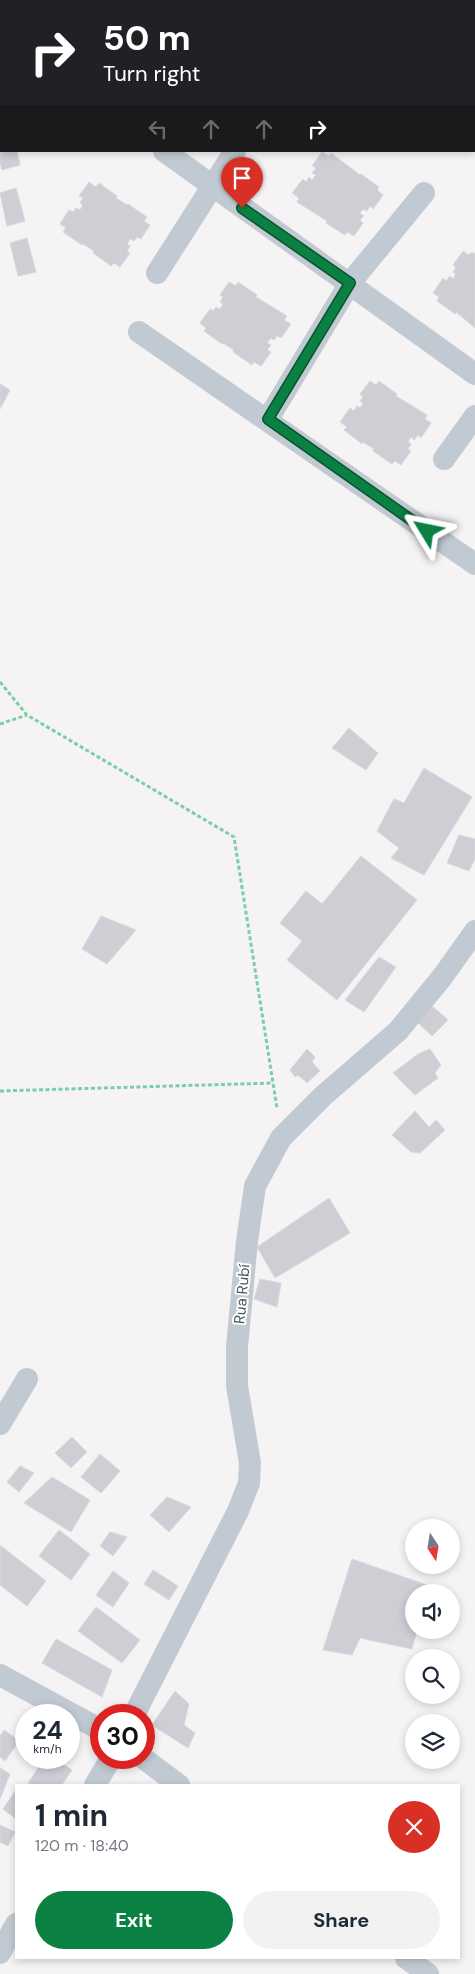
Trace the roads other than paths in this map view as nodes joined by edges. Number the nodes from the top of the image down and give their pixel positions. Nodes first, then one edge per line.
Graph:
1 (165, 152) edge
2 (234, 152) edge
3 (211, 186) junction
4 (424, 193) dead end
5 (156, 273) dead end
6 (350, 283) junction
7 (139, 332) dead end
8 (475, 374) edge
9 (475, 416) edge
10 (268, 419) junction
11 (444, 460) dead end
12 (475, 564) edge
13 (475, 931) edge
14 (26, 1379) dead end
15 (0, 1424) edge
16 (0, 1675) edge
17 (140, 1704) edge
18 (90, 1724) edge
19 (155, 1767) edge
20 (104, 1769) edge
21 (96, 1784) edge
22 (178, 1784) edge
23 (15, 1926) edge
24 (0, 1953) edge
25 (407, 1959) edge
26 (428, 1974) edge

1 - 3 street
2 - 3 street
3 - 5 street
3 - 6 street
4 - 6 street
6 - 8 street
6 - 10 street
7 - 10 street
9 - 11 street
10 - 12 street
13 - 17 street, Rua Rubí
14 - 15 street
16 - 18 street
19 - 22 street
20 - 21 street
23 - 24 street
25 - 26 street

